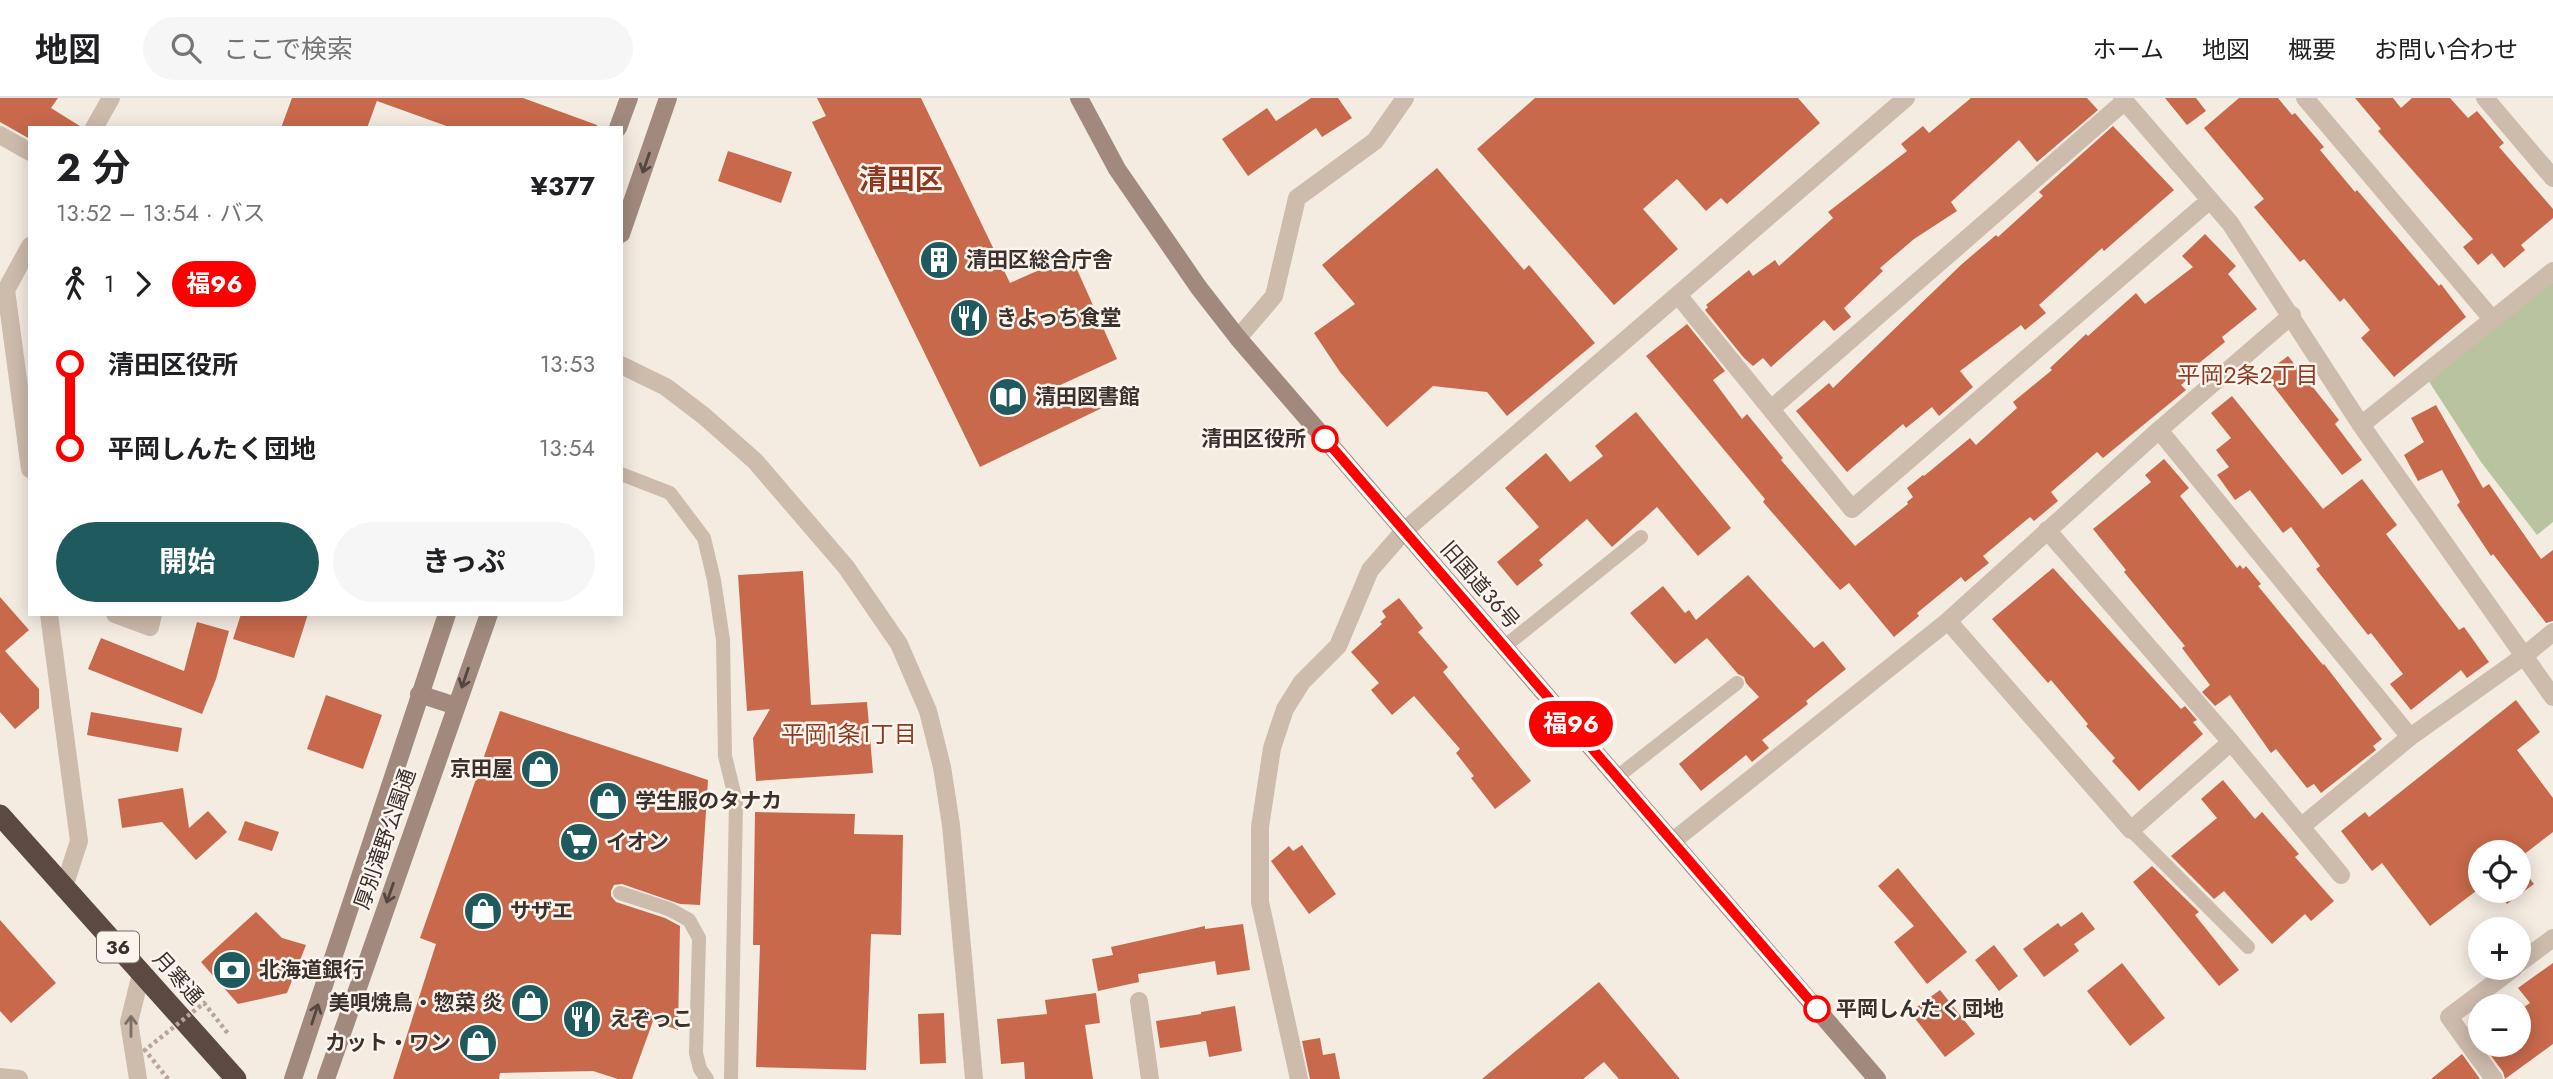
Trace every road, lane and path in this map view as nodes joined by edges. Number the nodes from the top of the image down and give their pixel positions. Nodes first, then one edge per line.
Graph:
1 (111, 98) edge
2 (629, 98) edge
3 (668, 98) edge
4 (1079, 98) edge
5 (1405, 98) edge
6 (1906, 98) edge
7 (2305, 98) edge
8 (2485, 98) edge
9 (2124, 100) edge
10 (95, 126) edge
11 (619, 126) edge
12 (0, 135) edge
13 (28, 151) edge
14 (2553, 177) edge
15 (2210, 200) junction
16 (623, 228) edge
17 (28, 250) edge
18 (2553, 271) edge
19 (1678, 295) junction
20 (2292, 315) junction
21 (2492, 319) junction
22 (1238, 338) junction
23 (623, 366) edge
24 (25, 400) edge
25 (1771, 410) junction
26 (2361, 425) junction
27 (2159, 430) junction
28 (28, 441) edge
29 (623, 475) edge
30 (2047, 530) junction
31 (1404, 531) junction
32 (1641, 537) dead end
33 (49, 616) edge
34 (121, 616) edge
35 (153, 616) edge
36 (446, 616) edge
37 (487, 616) edge
38 (1948, 621) junction
39 (2553, 632) edge
40 (1504, 647) junction
41 (2524, 656) junction
42 (1737, 683) dead end
43 (419, 694) junction
44 (2553, 697) edge
45 (456, 706) junction
46 (2410, 737) junction
47 (2231, 742) junction
48 (1617, 777) junction
49 (0, 815) edge
50 (2302, 826) junction
51 (2131, 830) junction
52 (1673, 841) junction
53 (2341, 875) dead end
54 (64, 887) junction
55 (620, 893) dead end
56 (2553, 938) edge
57 (2248, 947) dead end
58 (2531, 954) edge
59 (141, 974) junction
60 (2498, 980) edge
61 (1139, 1001) dead end
62 (229, 1035) dead end
63 (0, 1077) edge
64 (19, 1079) edge
65 (138, 1079) edge
66 (168, 1079) edge
67 (236, 1079) edge
68 (293, 1079) edge
69 (326, 1079) edge
70 (708, 1079) edge
71 (730, 1079) edge
72 (974, 1079) edge
73 (1150, 1079) edge
74 (1299, 1079) edge
75 (1877, 1079) edge
76 (2494, 1079) edge

1 - 10 street
2 - 11 street
3 -> 16 street
4 - 22 street, 旧国道36号
5 - 22 street
6 - 19 street
7 - 21 street
8 - 14 street
9 - 15 street
9 - 25 street
12 - 13 street
15 - 20 street
15 - 25 street
17 - 24 street
18 - 21 street
19 - 25 street
19 - 31 street
20 - 26 street
20 - 27 street
21 - 26 street
22 - 31 street, 旧国道36号
23 - 72 street
24 - 28 street
26 - 41 street
27 - 30 street
27 - 46 street
29 - 71 lane
30 - 38 street
30 - 47 street
31 - 40 street, 旧国道36号
31 - 74 street
32 - 40 lane
33 - 54 street
34 - 35 street
36 - 43 street, 厚別滝野公園通
37 -> 45 street, 厚別滝野公園通
38 - 51 street
38 - 52 street
39 - 41 street
40 - 48 street, 旧国道36号
41 - 44 street
41 - 46 street
42 - 48 lane
43 - 45 street
68 -> 43 street, 厚別滝野公園通
45 -> 69 street, 厚別滝野公園通
46 - 50 street
47 - 50 street
47 - 51 street
48 - 52 street, 旧国道36号
49 - 54 highway, 月寒通 / 36
50 - 53 street
51 - 57 lane
52 - 75 street, 旧国道36号
54 - 59 highway, 月寒通 / 36
55 - 70 lane
56 - 58 street
65 -> 59 street
59 - 67 highway, 月寒通 / 36
60 - 76 street
61 - 73 street
62 - 66 path, bridge
63 - 64 street

